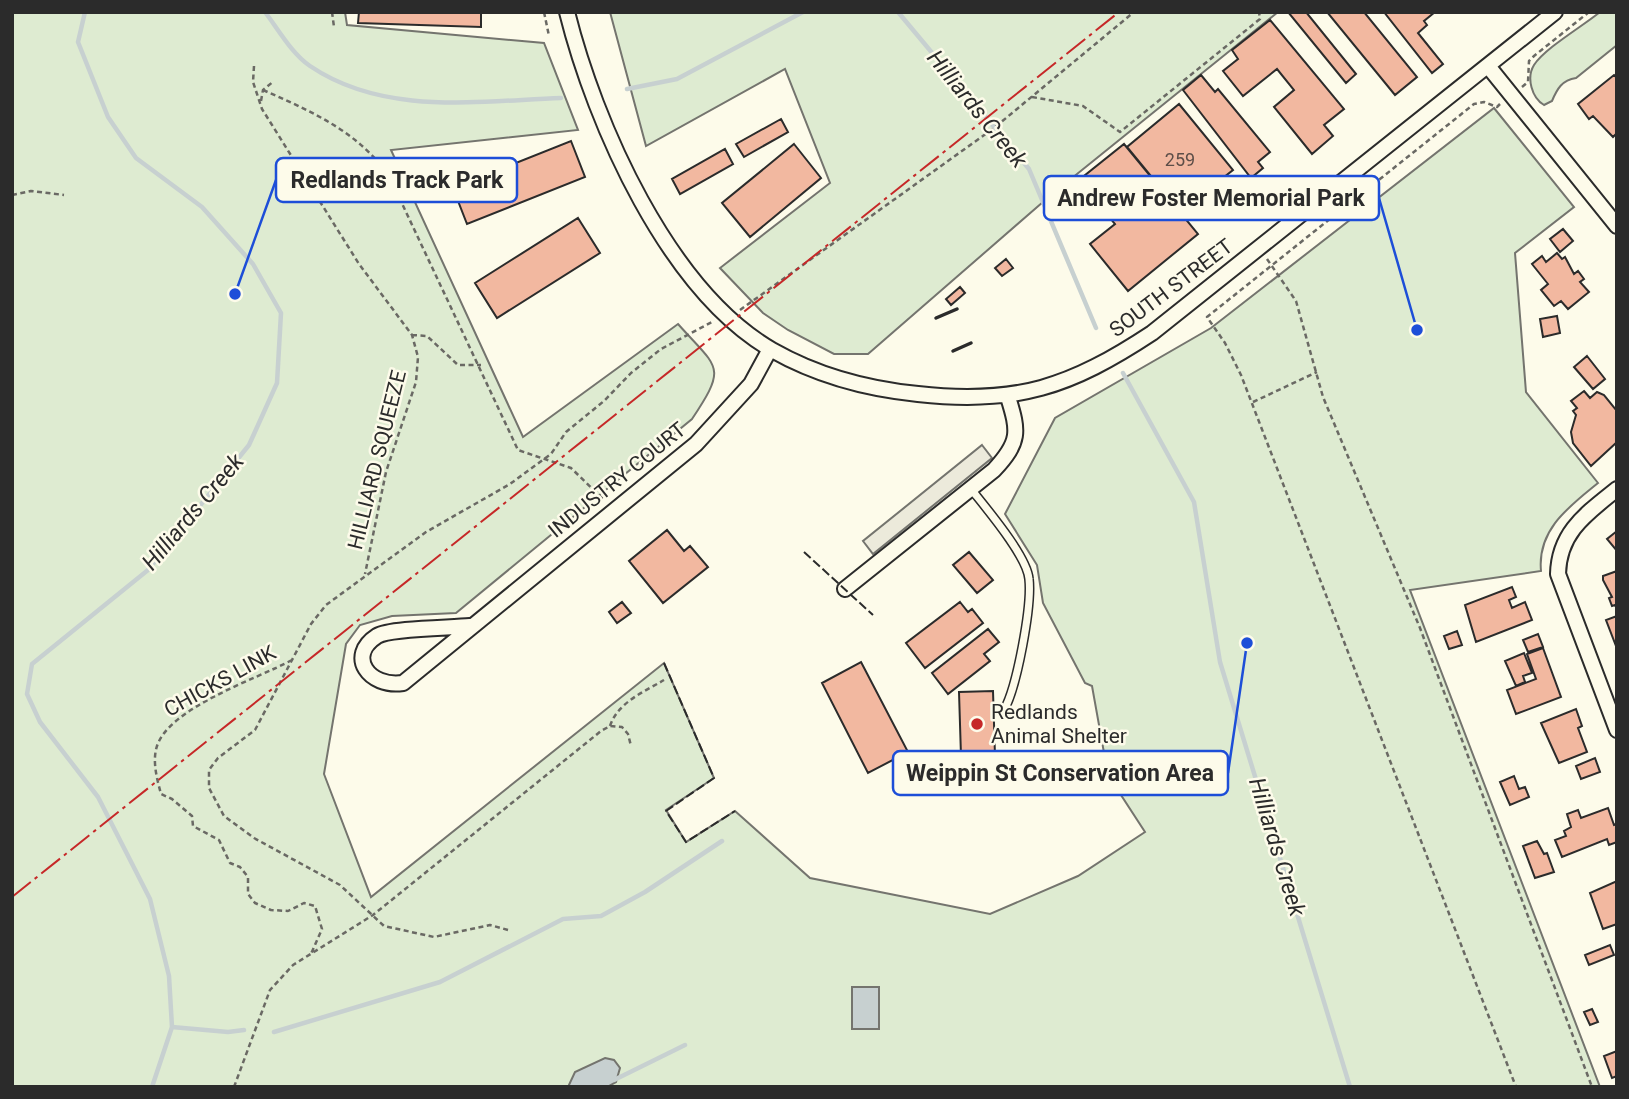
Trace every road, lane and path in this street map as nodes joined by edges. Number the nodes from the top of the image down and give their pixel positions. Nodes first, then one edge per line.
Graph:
1 (332, 12) edge
2 (544, 12) edge
3 (567, 12) edge
4 (1134, 12) edge
5 (1259, 12) edge
6 (1555, 12) edge
7 (1589, 12) edge
8 (334, 27) dead end
9 (549, 36) dead end
10 (254, 66) dead end
11 (1488, 66) junction
12 (274, 81) dead end
13 (263, 90) junction
14 (1511, 95) junction
15 (1032, 97) junction
16 (260, 104) junction
17 (12, 195) edge
18 (64, 195) dead end
19 (1617, 226) edge
20 (1259, 248) junction
21 (1272, 266) junction
22 (730, 318) junction
23 (412, 335) junction
24 (770, 349) junction
25 (481, 365) junction
26 (1317, 372) junction
27 (1009, 397) junction
28 (1252, 403) junction
29 (542, 460) junction
30 (971, 488) junction
31 (1617, 489) edge
32 (614, 511) junction
33 (365, 574) junction
34 (845, 589) dead end
35 (470, 626) junction
36 (294, 658) junction
37 (664, 680) dead end
38 (1004, 710) dead end
39 (610, 726) junction
40 (1617, 730) edge
41 (631, 746) dead end
42 (373, 915) junction
43 (508, 930) dead end
44 (310, 954) junction
45 (234, 1087) edge
46 (1516, 1087) edge
47 (1592, 1087) edge

1 - 8 path
2 - 9 path
3 - 22 street, SOUTH STREET
4 - 15 path
5 - 15 path
6 - 11 street, SOUTH STREET
7 - 14 path
10 - 16 path, HILLIARD SQUEEZE
11 - 14 street
11 - 20 street, SOUTH STREET
12 - 13 path
13 - 16 path
13 - 25 path
14 - 19 street
14 - 21 path
15 - 22 path
16 - 23 path, HILLIARD SQUEEZE
17 - 18 path
20 - 21 path
20 - 27 street, SOUTH STREET
21 - 26 path
21 - 28 path
22 - 24 street, SOUTH STREET
22 - 29 path
23 - 25 path
23 - 33 path, HILLIARD SQUEEZE
24 - 27 street, SOUTH STREET
24 - 32 street, INDUSTRY COURT
25 - 29 path
26 - 28 path
26 - 47 path
27 - 30 street
28 - 46 path
29 - 32 path
29 - 33 path
30 - 34 street
30 - 38 lane
31 - 40 street
32 - 35 street, INDUSTRY COURT
33 - 36 path
35 - 35 street, INDUSTRY COURT
36 - 42 path
36 - 44 path, CHICKS LINK
37 - 39 path
39 - 41 path
39 - 42 path
42 - 43 path
42 - 44 path
44 - 45 path

